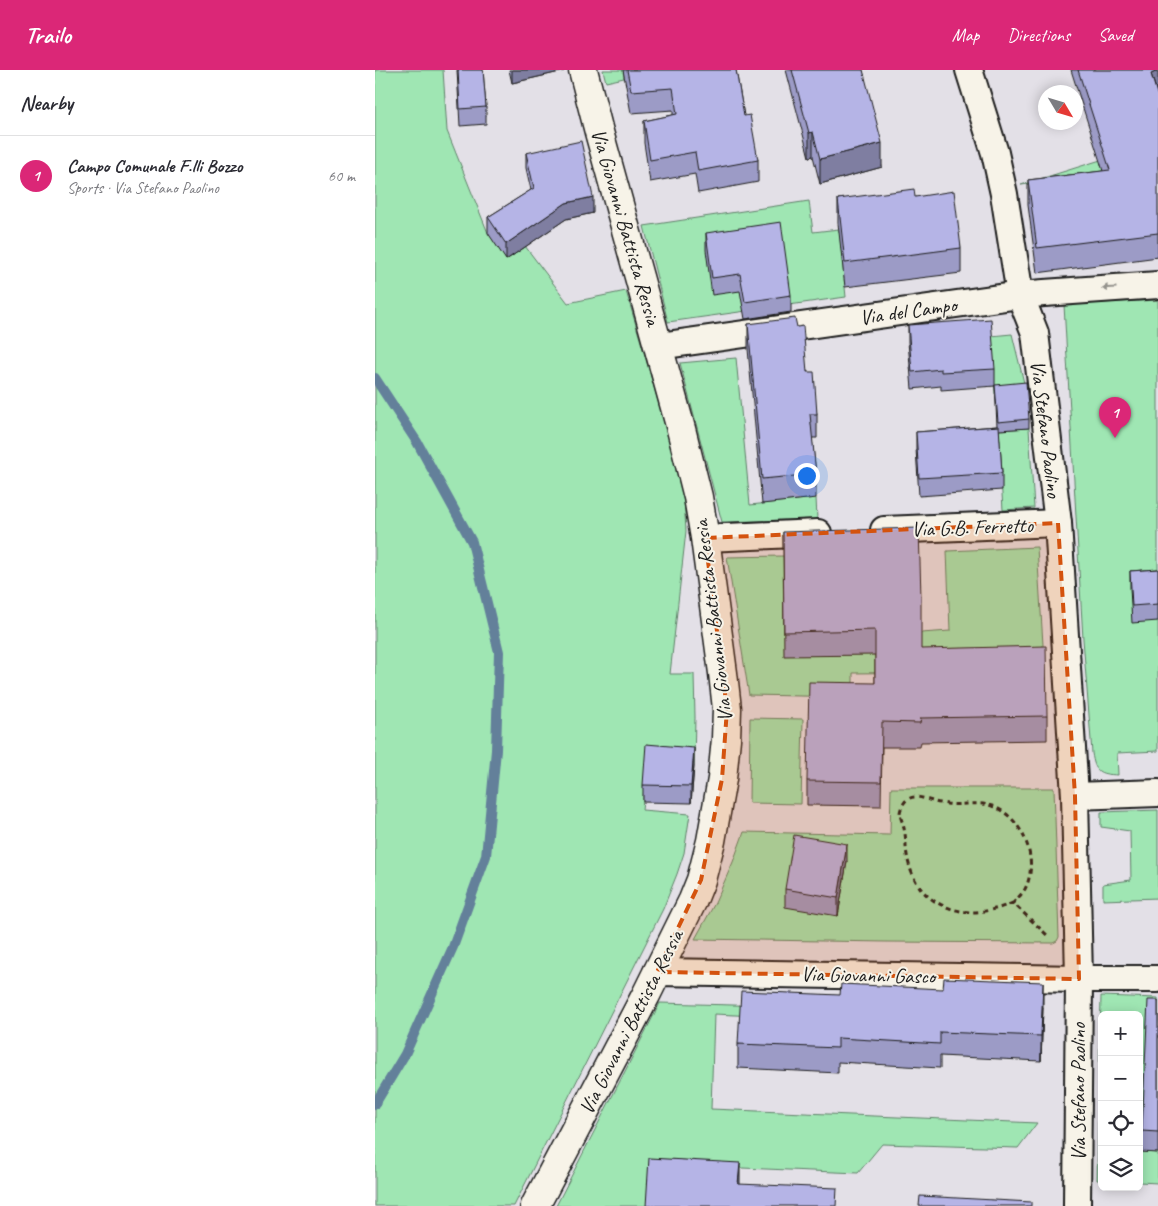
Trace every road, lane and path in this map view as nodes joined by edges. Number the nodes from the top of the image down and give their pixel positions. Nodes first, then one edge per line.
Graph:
1 (583, 70) edge
2 (969, 70) edge
3 (1158, 285) edge
4 (1020, 295) junction
5 (659, 346) junction
6 (1058, 523) junction
7 (705, 538) junction
8 (1158, 793) edge
9 (1075, 796) junction
10 (1013, 903) junction
11 (1078, 936) junction
12 (657, 972) junction
13 (1079, 979) junction
14 (1158, 979) edge
15 (535, 1206) edge
16 (1077, 1206) edge

1 - 5 street, Via Giovanni Battista Ressia
2 - 4 street, Via Stefano Paolino
3 -> 4 street, Via del Campo
4 - 5 street, Via del Campo
4 - 6 street, Via Stefano Paolino
5 - 7 street, Via Giovanni Battista Ressia
6 - 7 street, Via G.B. Ferretto
6 - 9 street, Via Stefano Paolino
7 - 12 street, Via Giovanni Battista Ressia
8 - 9 street
9 - 11 street, Via Stefano Paolino
10 - 10 path
10 - 11 path
11 - 13 street, Via Stefano Paolino
12 - 13 street, Via Giovanni Gasco
12 - 15 street, Via Giovanni Battista Ressia
13 - 14 street
13 - 16 street, Via Stefano Paolino

